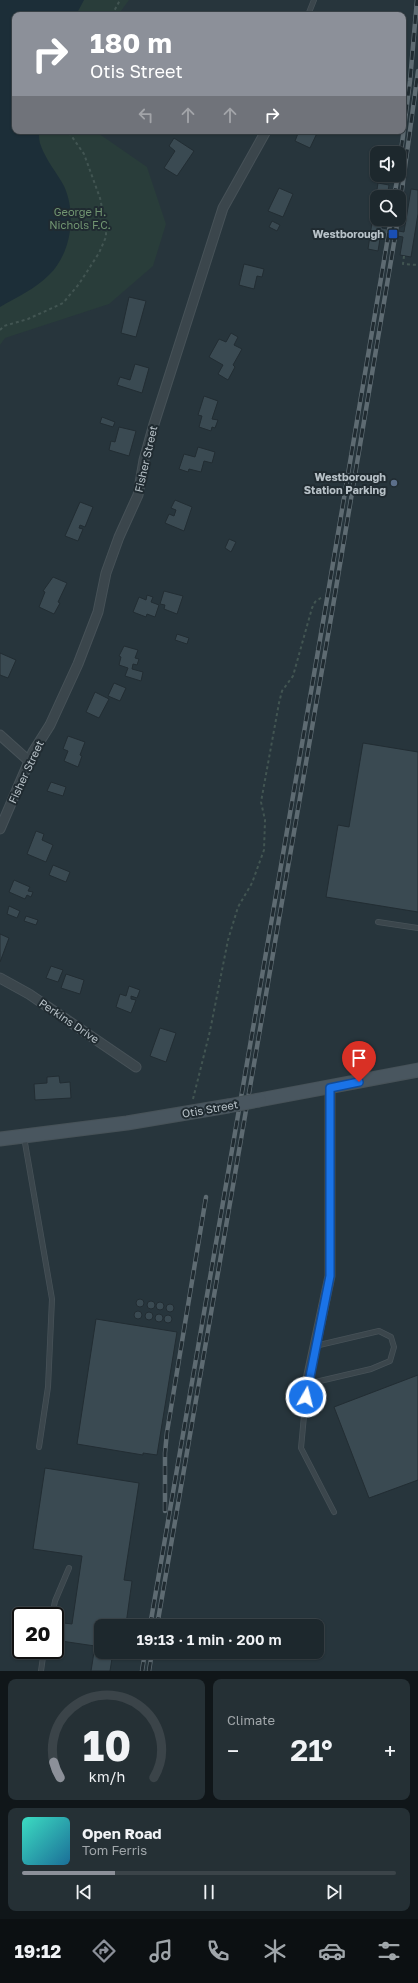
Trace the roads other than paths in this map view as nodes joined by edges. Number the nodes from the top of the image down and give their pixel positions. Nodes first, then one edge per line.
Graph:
1 (314, 0) edge
2 (309, 12) edge
3 (264, 134) edge
4 (0, 735) edge
5 (29, 761) junction
6 (0, 829) edge
7 (378, 922) dead end
8 (418, 928) edge
9 (0, 978) edge
10 (136, 1067) dead end
11 (418, 1070) edge
12 (330, 1088) junction
13 (24, 1137) junction
14 (0, 1139) edge
15 (315, 1346) junction
16 (307, 1384) junction
17 (39, 1446) dead end
18 (334, 1512) dead end
19 (69, 1568) dead end
20 (54, 1607) edge
21 (43, 1659) edge
22 (41, 1671) edge

1 - 2 lane
3 - 5 street, Fisher Street
4 - 5 street
5 - 6 street, Fisher Street
7 - 8 lane
9 - 10 street, Perkins Drive
11 - 12 main road, Otis Street
12 - 13 main road, Otis Street, bridge
12 - 15 street
13 - 14 main road, Otis Street
13 - 17 lane
15 - 16 street
15 - 16 lane
16 - 18 lane
19 - 20 lane
21 - 22 lane

